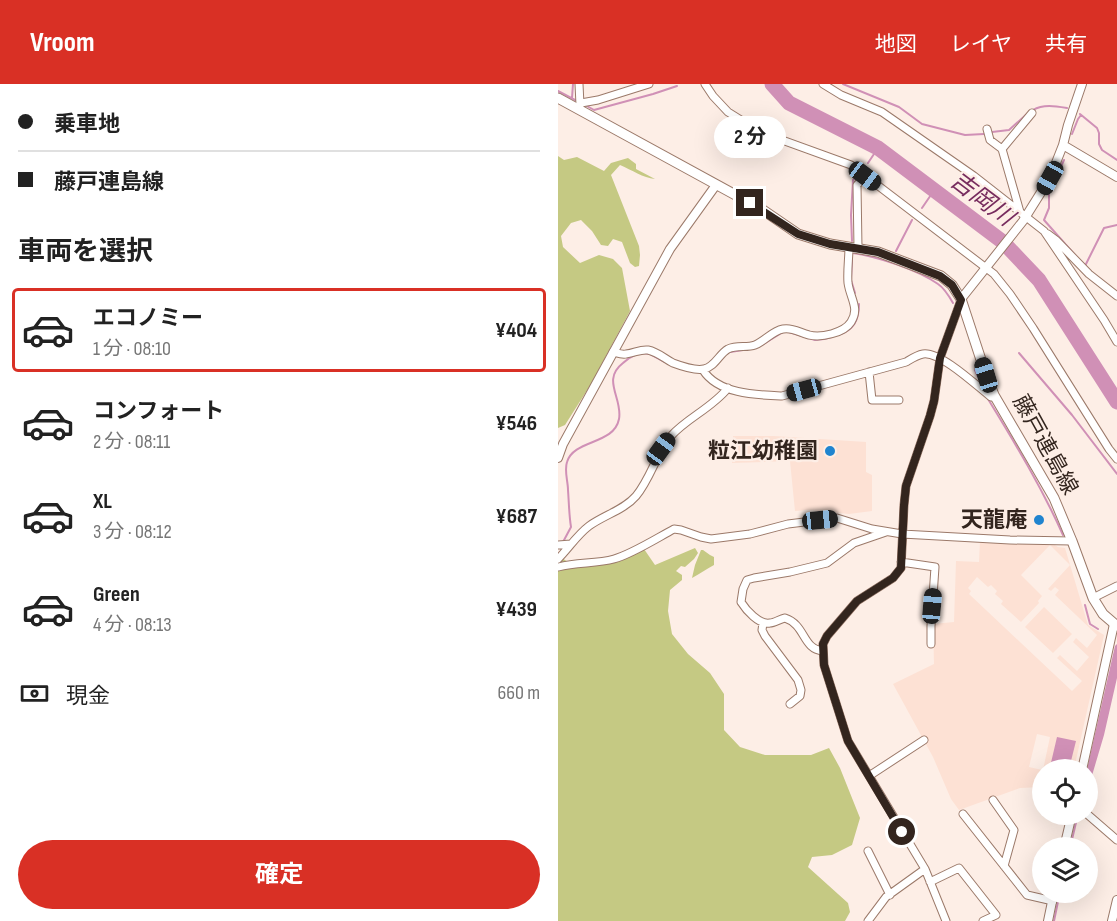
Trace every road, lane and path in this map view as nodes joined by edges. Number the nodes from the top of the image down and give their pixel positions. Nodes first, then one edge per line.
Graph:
1 (579, 84) edge
2 (649, 84) edge
3 (705, 84) edge
4 (824, 84) edge
5 (1082, 84) edge
6 (558, 98) edge
7 (579, 106) junction
8 (1032, 113) dead end
9 (987, 129) dead end
10 (1063, 145) junction
11 (1002, 149) junction
12 (865, 176) junction
13 (1117, 177) edge
14 (716, 185) junction
15 (1023, 217) junction
16 (1044, 231) junction
17 (854, 247) junction
18 (988, 266) junction
19 (1117, 296) edge
20 (961, 300) junction
21 (1117, 342) edge
22 (613, 352) junction
23 (940, 358) junction
24 (705, 372) junction
25 (869, 372) junction
26 (728, 388) junction
27 (994, 395) junction
28 (899, 400) dead end
29 (558, 458) edge
30 (1117, 459) edge
31 (888, 532) junction
32 (902, 534) junction
33 (1072, 541) junction
34 (563, 544) edge
35 (558, 560) edge
36 (901, 562) junction
37 (558, 567) edge
38 (1117, 586) edge
39 (1093, 598) junction
40 (764, 623) junction
41 (1116, 625) edge
42 (931, 644) dead end
43 (823, 651) junction
44 (790, 704) dead end
45 (924, 740) dead end
46 (1085, 759) edge
47 (869, 776) junction
48 (993, 800) dead end
49 (963, 814) dead end
50 (1098, 823) edge
51 (1117, 840) edge
52 (868, 851) dead end
53 (1004, 867) junction
54 (925, 869) junction
55 (930, 882) junction
56 (890, 895) junction
57 (1032, 895) edge
58 (1117, 900) edge
59 (1052, 903) edge
60 (868, 921) edge
61 (946, 921) edge
62 (983, 921) edge
63 (1048, 921) edge
64 (1112, 921) edge

1 - 7 street
2 - 7 street
3 - 12 street
4 - 15 street
5 - 10 street
6 - 7 main road, 藤戸連島線
7 - 14 main road, 藤戸連島線
8 - 11 street
9 - 11 street
10 - 13 street
10 - 15 street
11 - 15 street
12 - 17 street
12 - 18 street
14 - 17 main road, 藤戸連島線
14 - 22 street
15 - 16 street
15 - 18 street
16 - 19 street
16 - 21 street
17 - 20 main road, 藤戸連島線
17 - 24 street
18 - 20 street
18 - 30 street
20 - 23 street
20 - 27 main road, 藤戸連島線
22 - 24 street
22 - 29 street
23 - 25 street
23 - 27 street
23 - 32 street
24 - 26 street
25 - 26 street
25 - 28 street
26 - 34 street
27 - 33 main road, 藤戸連島線
31 - 32 street
31 - 37 street
31 - 40 street
32 - 33 street
32 - 36 street
33 - 39 main road, 藤戸連島線
34 - 35 street
36 - 42 street
36 - 43 street
38 - 39 street
39 - 41 main road, 藤戸連島線
40 - 43 street
40 - 44 street
41 - 46 street
43 - 47 street
45 - 47 street
47 - 54 street
48 - 53 street
49 - 53 street
50 - 51 street
52 - 56 street
53 - 57 street
54 - 55 street
54 - 56 street
55 - 61 street
55 - 62 street
56 - 60 street
58 - 64 street
59 - 63 street

